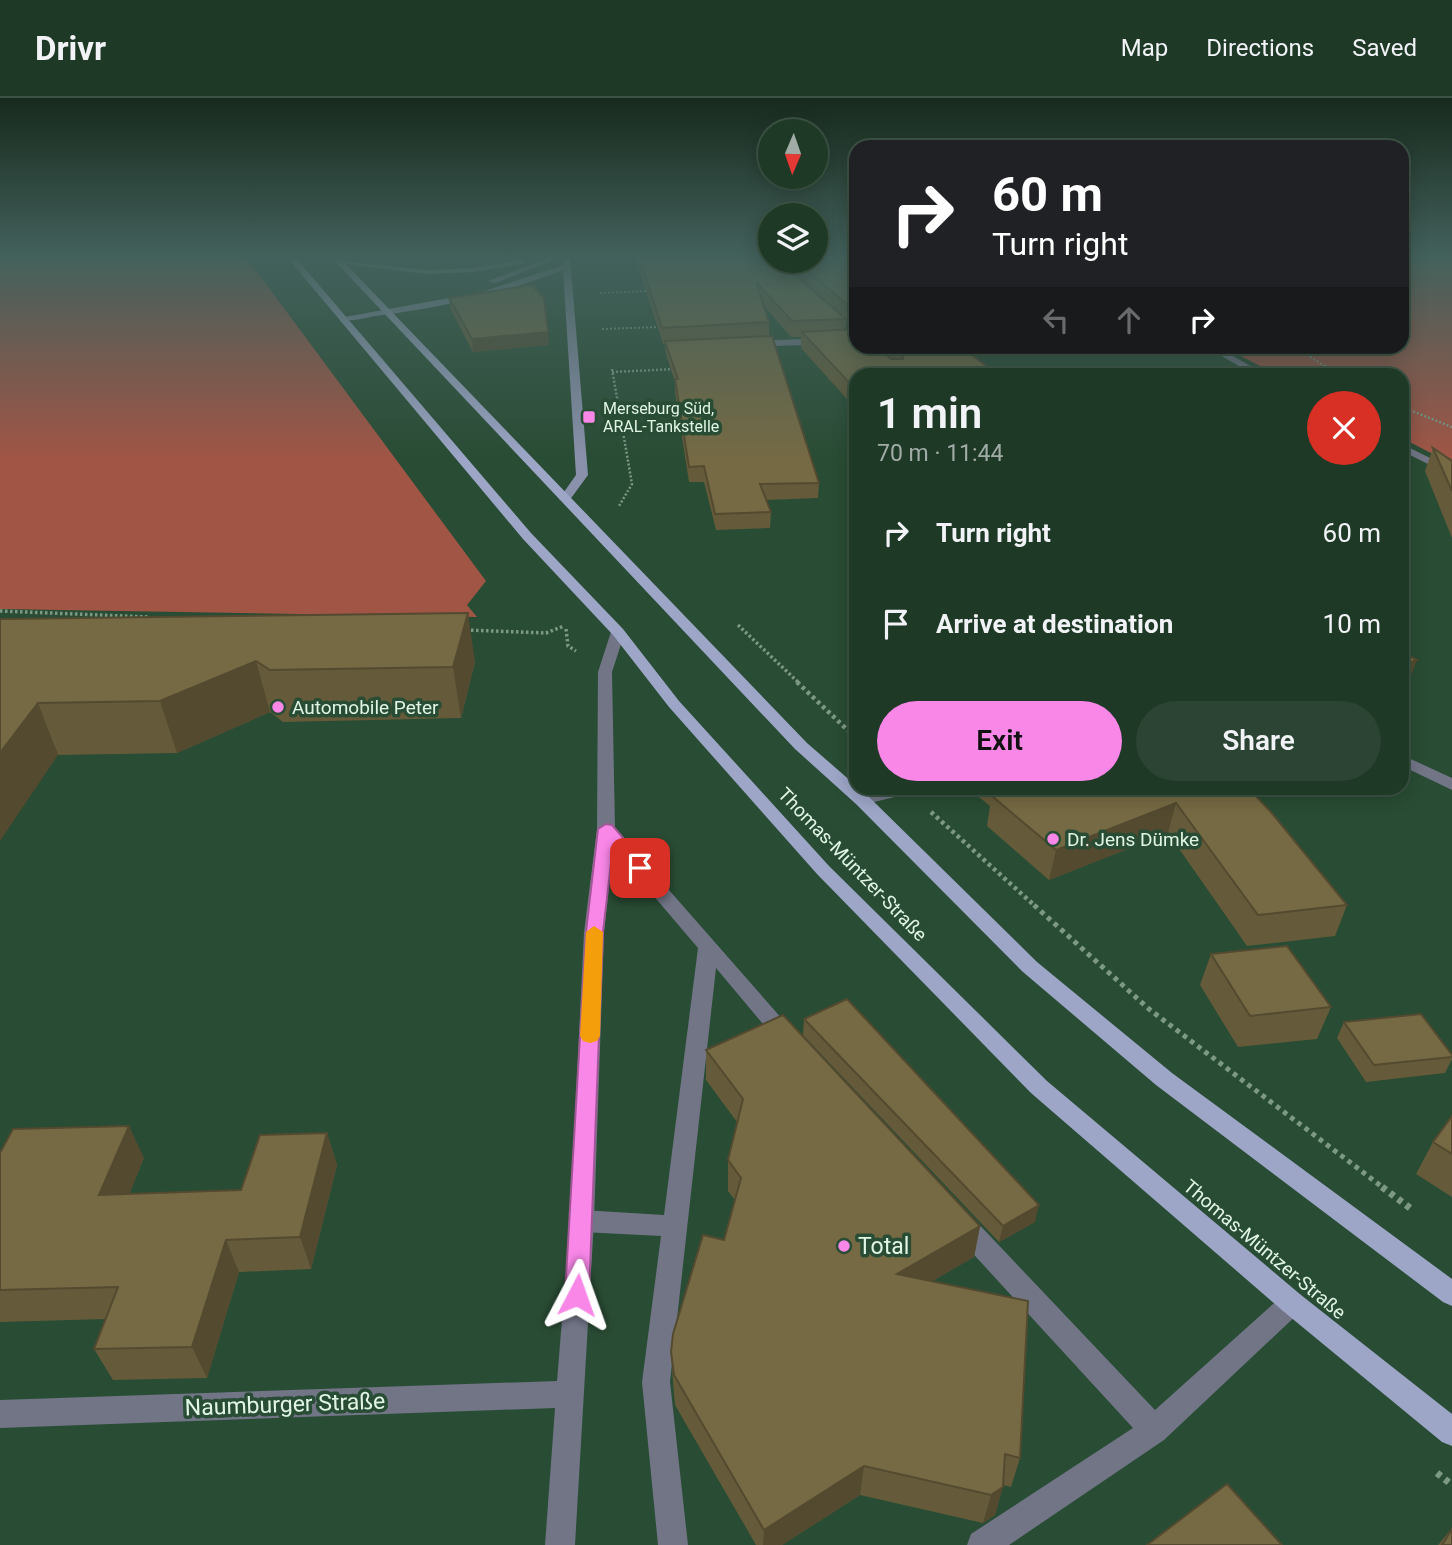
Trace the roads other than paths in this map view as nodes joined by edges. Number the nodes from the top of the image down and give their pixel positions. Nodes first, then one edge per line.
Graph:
1 (348, 325) edge
2 (399, 325) edge
3 (571, 325) edge
4 (846, 329) edge
5 (849, 332) edge
6 (849, 339) edge
7 (734, 345) edge
8 (1223, 354) edge
9 (1248, 368) edge
10 (1409, 451) edge
11 (1452, 473) edge
12 (565, 499) junction
13 (618, 632) junction
14 (1409, 764) edge
15 (1452, 785) edge
16 (849, 788) edge
17 (856, 795) edge
18 (880, 795) edge
19 (862, 800) junction
20 (606, 829) junction
21 (708, 948) junction
22 (805, 1056) edge
23 (947, 1208) edge
24 (582, 1221) junction
25 (675, 1226) junction
26 (1452, 1294) edge
27 (1292, 1303) junction
28 (571, 1394) junction
29 (0, 1414) edge
30 (1154, 1430) junction
31 (1452, 1432) edge
32 (560, 1545) edge
33 (673, 1545) edge
34 (982, 1545) edge

1 - 13 main road, Thomas-Müntzer-Straße
2 - 12 main road
3 - 12 street
4 - 5 street
6 - 7 street
8 - 9 street
10 - 11 street
12 - 16 main road
13 - 20 street
13 - 27 main road, Thomas-Müntzer-Straße
14 - 15 street
17 - 19 main road
18 - 19 street
19 - 26 main road
20 - 21 street
20 - 24 street
21 - 22 street
21 - 25 street
23 - 30 street
24 - 25 street
24 - 28 street
25 - 33 street
27 - 30 street
27 - 31 main road, Thomas-Müntzer-Straße
28 - 29 street, Naumburger Straße
28 - 32 street
30 - 34 street

